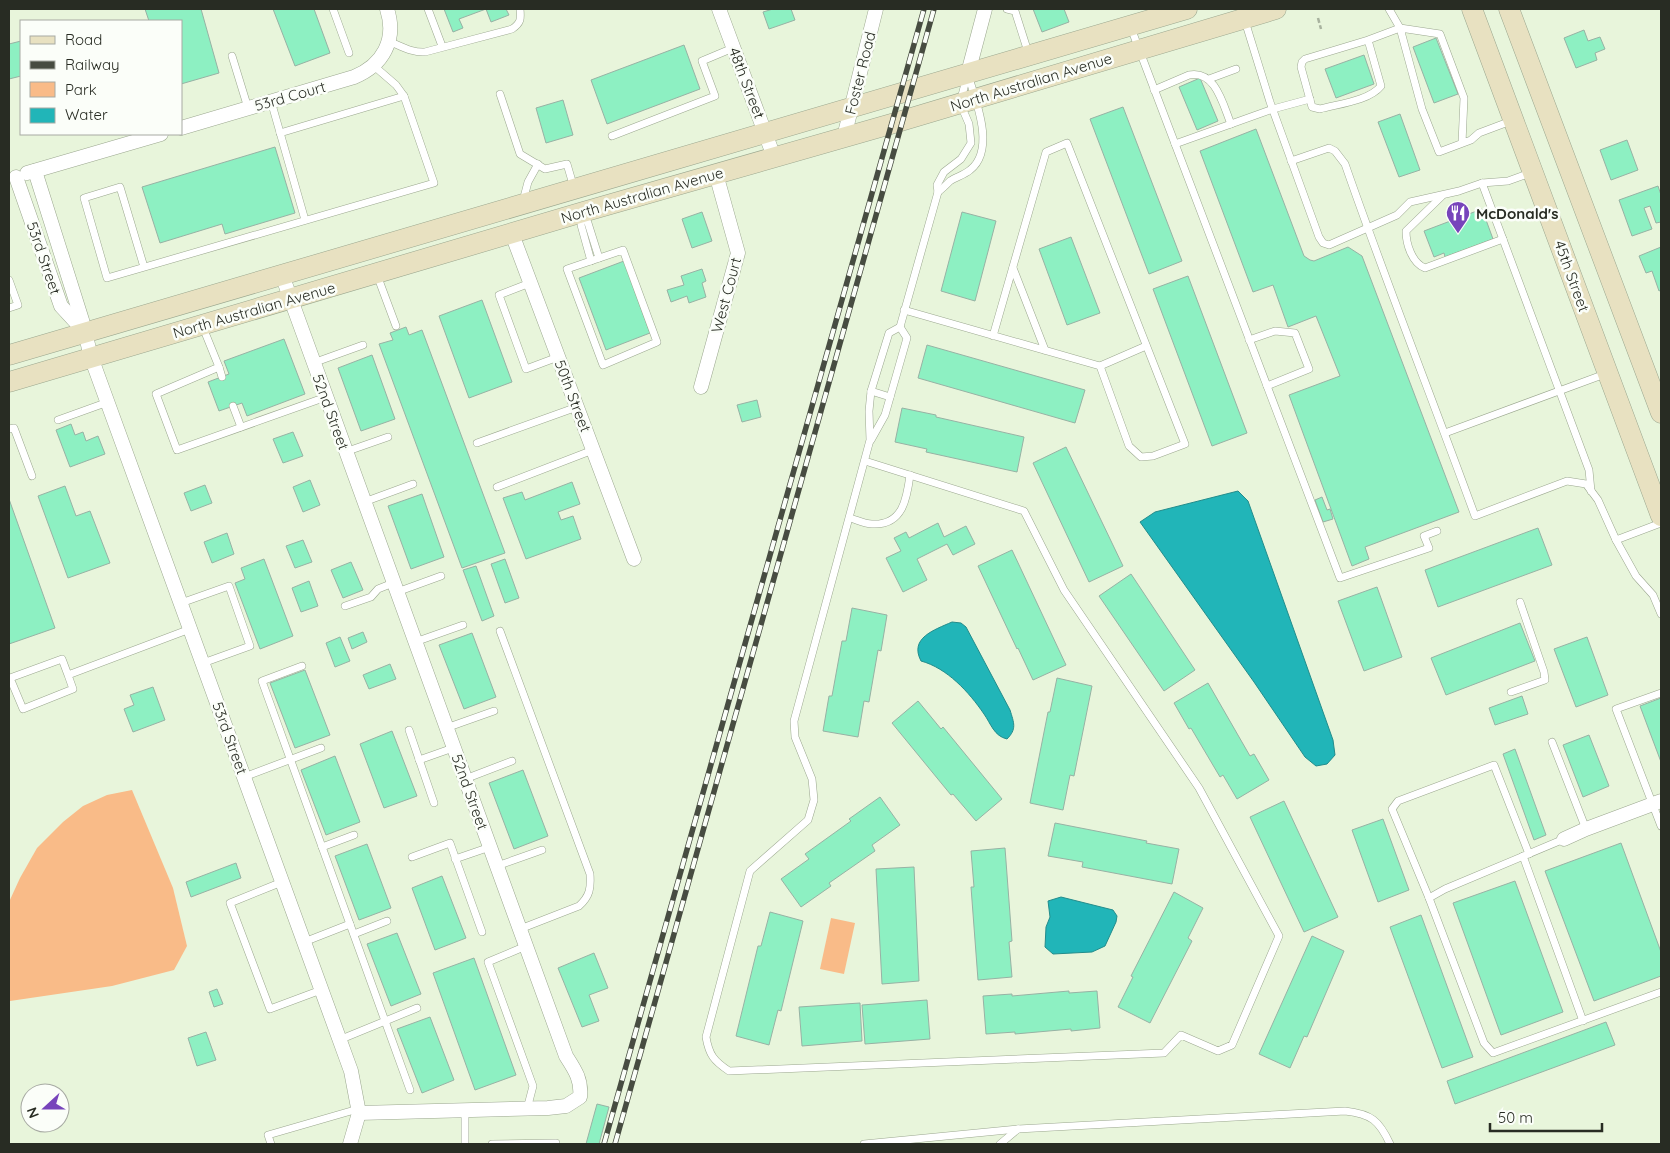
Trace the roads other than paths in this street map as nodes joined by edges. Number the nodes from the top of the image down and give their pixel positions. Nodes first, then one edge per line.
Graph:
1 (335, 9) edge
2 (387, 9) edge
3 (428, 9) edge
4 (520, 9) edge
5 (719, 9) edge
6 (876, 9) edge
7 (985, 9) edge
8 (1007, 9) edge
9 (1187, 9) edge
10 (1276, 9) edge
11 (1389, 9) edge
12 (1472, 9) edge
13 (1509, 9) edge
14 (1244, 18) junction
15 (1130, 26) junction
16 (1400, 28) junction
17 (1368, 40) junction
18 (388, 44) junction
19 (442, 46) junction
20 (734, 48) junction
21 (1139, 50) junction
22 (349, 53) dead end
23 (1029, 55) junction
24 (232, 56) dead end
25 (374, 66) junction
26 (1236, 69) dead end
27 (968, 73) junction
28 (1209, 79) junction
29 (1154, 90) junction
30 (500, 94) dead end
31 (404, 96) junction
32 (1310, 99) junction
33 (967, 100) junction
34 (271, 101) junction
35 (248, 108) junction
36 (851, 108) junction
37 (1273, 109) junction
38 (1514, 120) junction
39 (1231, 124) junction
40 (182, 128) edge
41 (765, 132) junction
42 (280, 133) junction
43 (158, 135) edge
44 (612, 136) dead end
45 (844, 137) junction
46 (1462, 143) junction
47 (1175, 144) junction
48 (774, 157) junction
49 (1291, 161) junction
50 (538, 164) junction
51 (35, 171) junction
52 (1533, 172) junction
53 (716, 174) junction
54 (12, 178) edge
55 (1482, 183) junction
56 (574, 188) junction
57 (938, 192) junction
58 (1443, 195) junction
59 (522, 204) junction
60 (583, 212) junction
61 (305, 220) junction
62 (1368, 229) junction
63 (512, 234) junction
64 (1503, 239) junction
65 (599, 258) junction
66 (591, 261) junction
67 (144, 267) junction
68 (1013, 268) junction
69 (376, 274) junction
70 (282, 275) junction
71 (9, 280) edge
72 (530, 283) junction
73 (290, 299) junction
74 (9, 308) edge
75 (904, 310) junction
76 (202, 325) junction
77 (396, 326) dead end
78 (900, 327) junction
79 (86, 332) junction
80 (994, 336) junction
81 (1249, 340) junction
82 (363, 345) dead end
83 (1146, 346) junction
84 (1045, 350) junction
85 (9, 355) edge
86 (91, 357) junction
87 (558, 357) junction
88 (313, 364) junction
89 (1100, 366) junction
90 (219, 367) junction
91 (1608, 373) junction
92 (222, 377) dead end
93 (9, 382) edge
94 (1267, 386) junction
95 (701, 387) dead end
96 (871, 391) junction
97 (1559, 391) junction
98 (326, 397) junction
99 (890, 397) junction
100 (108, 402) junction
101 (233, 406) dead end
102 (577, 407) junction
103 (1661, 413) edge
104 (58, 420) dead end
105 (241, 428) junction
106 (9, 429) edge
107 (1445, 433) junction
108 (388, 436) dead end
109 (870, 440) junction
110 (477, 443) dead end
111 (593, 450) junction
112 (346, 452) junction
113 (865, 461) junction
114 (910, 475) junction
115 (32, 476) dead end
116 (413, 484) dead end
117 (497, 486) dead end
118 (1591, 491) junction
119 (364, 502) junction
120 (1661, 516) edge
121 (850, 518) junction
122 (1661, 523) edge
123 (1437, 531) dead end
124 (1616, 540) junction
125 (634, 559) dead end
126 (441, 576) dead end
127 (395, 587) junction
128 (1520, 602) dead end
129 (181, 604) junction
130 (345, 606) dead end
131 (1661, 614) edge
132 (463, 625) dead end
133 (190, 629) junction
134 (500, 632) dead end
135 (415, 642) junction
136 (203, 664) junction
137 (302, 666) dead end
138 (68, 675) junction
139 (1511, 692) dead end
140 (1661, 693) edge
141 (494, 711) dead end
142 (446, 728) junction
143 (409, 730) dead end
144 (1552, 742) dead end
145 (321, 748) dead end
146 (453, 748) junction
147 (291, 760) junction
148 (419, 760) junction
149 (512, 761) dead end
150 (244, 777) junction
151 (465, 779) junction
152 (434, 803) dead end
153 (1657, 803) edge
154 (1661, 826) edge
155 (1586, 829) junction
156 (354, 835) dead end
157 (1564, 839) joint
158 (490, 847) junction
159 (322, 848) junction
160 (542, 850) dead end
161 (1526, 855) junction
162 (412, 858) dead end
163 (455, 859) junction
164 (497, 866) junction
165 (282, 882) junction
166 (1429, 898) junction
167 (387, 921) dead end
168 (350, 924) junction
169 (520, 929) junction
170 (482, 932) dead end
171 (354, 934) junction
172 (304, 942) junction
173 (526, 946) junction
174 (321, 990) junction
175 (1661, 992) edge
176 (417, 1008) dead end
177 (1583, 1020) junction
178 (385, 1021) junction
179 (339, 1040) junction
180 (410, 1090) dead end
181 (527, 1108) junction
182 (465, 1110) junction
183 (358, 1111) junction
184 (1018, 1129) junction
185 (556, 1143) dead end
186 (271, 1144) edge
187 (350, 1144) edge
188 (465, 1144) edge
189 (492, 1144) edge
190 (864, 1144) edge
191 (1000, 1144) edge
192 (1390, 1144) edge

1 - 22 lane
2 - 18 street
3 - 19 lane
4 - 19 lane
5 - 20 street, 48th Street
6 - 36 street, Foster Road
7 - 27 street
8 - 23 lane
9 - 15 main road, North Australian Avenue
10 - 14 main road, North Australian Avenue
11 - 16 lane
12 - 38 main road, 45th Street
13 - 103 main road
14 - 21 main road, North Australian Avenue
14 - 37 lane
15 - 21 lane
15 - 23 main road, North Australian Avenue
16 - 17 lane
16 - 46 lane
16 - 46 lane
17 - 32 lane
17 - 32 lane
18 - 19 lane
18 - 25 street, 53rd Court
20 - 41 street, 48th Street
20 - 44 lane
21 - 29 lane
21 - 33 main road, North Australian Avenue
23 - 27 main road, North Australian Avenue
24 - 35 lane
25 - 31 lane
25 - 34 street, 53rd Court
26 - 28 lane
27 - 33 lane
27 - 33 lane
27 - 36 main road, North Australian Avenue
28 - 29 lane
28 - 39 lane
29 - 47 lane
30 - 50 lane
31 - 42 lane
31 - 61 lane
32 - 37 lane
33 - 45 main road, North Australian Avenue
33 - 57 lane
33 - 57 lane
34 - 35 street, 53rd Court
34 - 42 lane
35 - 40 street, 53rd Court
36 - 41 main road, North Australian Avenue
36 - 45 street, Foster Road
37 - 39 lane
37 - 49 lane
38 - 46 lane
38 - 52 main road, 45th Street
39 - 47 lane
41 - 48 street, 48th Street
41 - 56 main road, North Australian Avenue
42 - 61 lane
43 - 51 street
45 - 48 main road, North Australian Avenue
47 - 81 lane
48 - 53 main road, North Australian Avenue
49 - 62 lane
49 - 62 lane
50 - 56 lane
50 - 59 lane
51 - 54 street
51 - 79 street, 53rd Street
52 - 55 lane
52 - 91 main road, 45th Street
53 - 60 main road, North Australian Avenue
53 - 95 street, West Court
54 - 79 street, 53rd Street
55 - 58 lane
55 - 64 lane
56 - 59 main road, North Australian Avenue
56 - 60 main road
57 - 75 lane
58 - 62 lane
58 - 64 lane
59 - 70 main road, North Australian Avenue
60 - 63 main road, North Australian Avenue
60 - 65 lane
60 - 66 lane
61 - 67 lane
62 - 107 lane
63 - 69 main road, North Australian Avenue
63 - 72 street, 50th Street
64 - 97 lane
65 - 66 lane
65 - 66 lane
67 - 67 lane
68 - 80 lane
68 - 83 lane
68 - 84 lane
69 - 73 main road, North Australian Avenue
69 - 77 lane
70 - 73 street, 52nd Street
70 - 79 main road, North Australian Avenue
71 - 74 lane
72 - 87 street, 50th Street
72 - 87 lane
73 - 76 main road, North Australian Avenue
73 - 88 street, 52nd Street
75 - 78 lane
75 - 80 lane
76 - 86 main road, North Australian Avenue
76 - 90 lane
78 - 96 lane
78 - 99 lane
79 - 85 main road, North Australian Avenue
79 - 86 street, 53rd Street
80 - 84 lane
81 - 94 lane
81 - 94 lane
82 - 88 lane
83 - 89 lane
83 - 89 lane
84 - 89 lane
86 - 93 main road, North Australian Avenue
86 - 100 street, 53rd Street
87 - 102 street, 50th Street
88 - 98 street, 52nd Street
90 - 92 lane
90 - 105 lane
91 - 97 lane
91 - 120 main road, 45th Street
94 - 123 lane
96 - 99 lane
96 - 109 lane
97 - 107 lane
97 - 118 lane
98 - 105 lane
98 - 112 street, 52nd Street
99 - 109 lane
100 - 104 lane
100 - 129 street, 53rd Street
101 - 105 lane
102 - 110 lane
102 - 111 street, 50th Street
106 - 115 lane
107 - 118 lane
108 - 112 lane
109 - 113 lane
111 - 117 lane
111 - 125 street, 50th Street
112 - 119 street, 52nd Street
113 - 114 lane
113 - 121 lane
114 - 121 lane
114 - 121 lane
116 - 119 lane
118 - 124 lane
119 - 127 street, 52nd Street
122 - 124 lane
124 - 131 lane
126 - 127 lane
127 - 130 lane
127 - 135 street, 52nd Street
128 - 139 lane
129 - 133 street, 53rd Street
129 - 136 lane
132 - 135 lane
133 - 136 street, 53rd Street
133 - 138 lane
134 - 169 lane
135 - 142 street, 52nd Street
136 - 150 street, 53rd Street
137 - 147 lane
138 - 138 lane
140 - 153 lane
141 - 142 lane
142 - 146 street, 52nd Street
143 - 148 lane
144 - 155 lane
145 - 147 lane
146 - 148 lane
146 - 151 street, 52nd Street
147 - 150 lane
147 - 159 lane
148 - 152 lane
149 - 151 lane
150 - 165 street, 53rd Street
151 - 158 street, 52nd Street
153 - 154 lane
153 - 155 street
155 - 157 street
156 - 159 lane
157 - 161 lane
158 - 163 lane
158 - 164 street, 52nd Street
159 - 168 lane
160 - 164 lane
161 - 166 lane
161 - 166 lane
161 - 177 lane
162 - 163 lane
163 - 170 lane
164 - 169 street, 52nd Street
165 - 172 street, 53rd Street
165 - 174 lane
166 - 177 lane
167 - 171 lane
168 - 171 lane
168 - 172 lane
169 - 173 street, 52nd Street
171 - 178 lane
172 - 174 street, 53rd Street
173 - 181 lane
173 - 181 street, 52nd Street
174 - 179 street, 53rd Street
175 - 177 lane
176 - 178 lane
178 - 179 lane
178 - 180 lane
179 - 183 street, 53rd Street
181 - 182 street, 52nd Street
182 - 183 street, 52nd Street
182 - 188 lane
183 - 186 lane
183 - 187 street, 53rd Street
184 - 190 lane
184 - 191 lane
184 - 192 lane
185 - 189 lane

